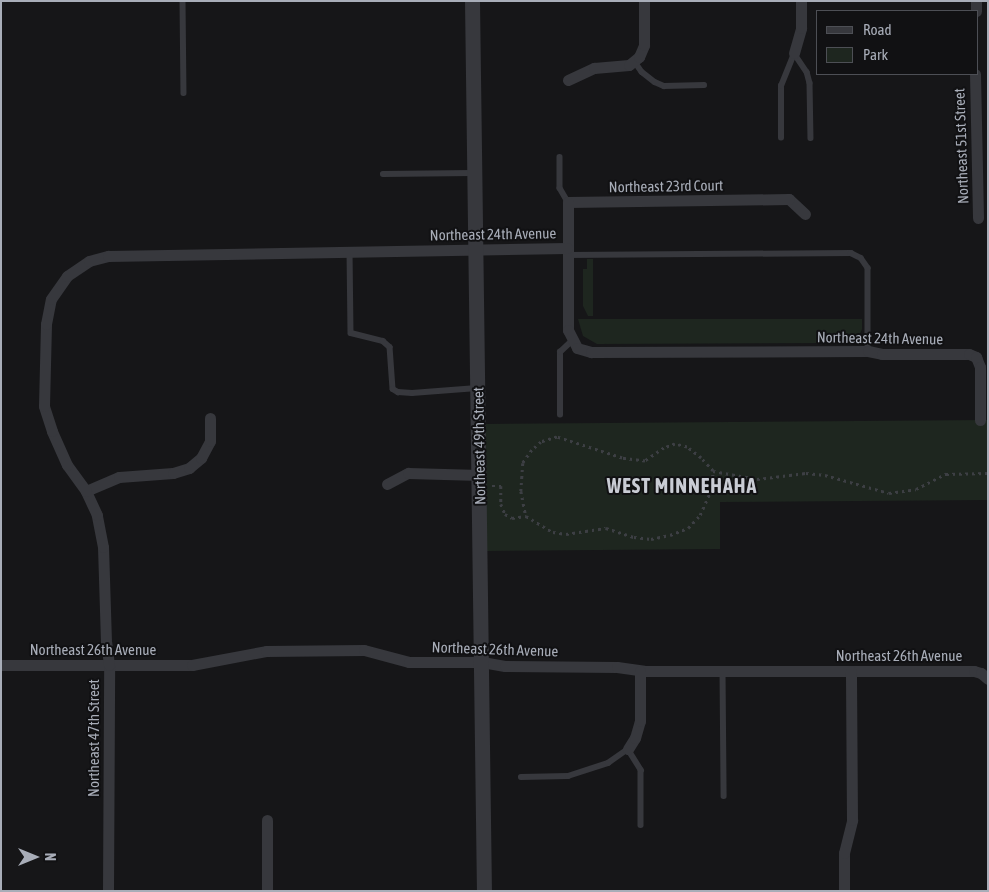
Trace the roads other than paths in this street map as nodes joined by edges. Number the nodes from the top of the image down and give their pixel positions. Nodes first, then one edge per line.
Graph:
1 (183, 1) edge
2 (472, 1) edge
3 (644, 1) edge
4 (801, 1) edge
5 (794, 53) junction
6 (635, 62) junction
7 (975, 75) edge
8 (568, 80) dead end
9 (704, 85) dead end
10 (184, 93) dead end
11 (781, 138) dead end
12 (811, 138) dead end
13 (560, 157) dead end
14 (474, 173) junction
15 (383, 174) dead end
16 (568, 202) junction
17 (805, 214) dead end
18 (978, 218) dead end
19 (476, 249) junction
20 (350, 251) junction
21 (567, 251) junction
22 (51, 300) joint
23 (573, 340) junction
24 (868, 351) junction
25 (478, 388) junction
26 (560, 415) dead end
27 (210, 418) dead end
28 (980, 420) dead end
29 (480, 475) junction
30 (386, 484) dead end
31 (86, 491) junction
32 (482, 662) junction
33 (1, 665) edge
34 (110, 665) junction
35 (640, 671) junction
36 (723, 671) junction
37 (851, 671) junction
38 (988, 679) edge
39 (628, 749) junction
40 (522, 777) dead end
41 (724, 796) dead end
42 (267, 820) dead end
43 (641, 825) dead end
44 (108, 891) edge
45 (267, 891) edge
46 (484, 891) edge
47 (844, 891) edge

1 - 10 lane
2 - 14 street, Northeast 49th Street
3 - 6 street
4 - 5 street
5 - 11 lane
5 - 12 lane
6 - 8 street
6 - 9 lane
7 - 18 street, Northeast 51st Street
13 - 16 lane
14 - 15 lane
14 - 19 street, Northeast 49th Street
16 - 17 street, Northeast 23rd Court
16 - 21 street
19 - 20 street, Northeast 24th Avenue
19 - 21 street, Northeast 24th Avenue
19 - 25 street, Northeast 49th Street
20 - 22 street, Northeast 24th Avenue
20 - 25 lane
21 - 23 street, Northeast 24th Avenue
21 - 24 lane
22 - 31 street, Northeast 47th Street
23 - 24 street, Northeast 24th Avenue
23 - 26 lane
24 - 28 street, Northeast 24th Avenue
25 - 29 street, Northeast 49th Street
27 - 31 street
29 - 30 street
29 - 32 street, Northeast 49th Street
31 - 34 street, Northeast 47th Street
32 - 34 street, Northeast 26th Avenue
32 - 35 street, Northeast 26th Avenue
32 - 46 street, Northeast 49th Street
33 - 34 street, Northeast 26th Avenue
34 - 44 street, Northeast 47th Street
35 - 36 street, Northeast 26th Avenue
35 - 39 street
36 - 37 street, Northeast 26th Avenue
36 - 41 lane
37 - 38 street, Northeast 26th Avenue
37 - 47 street
39 - 40 lane
39 - 43 lane
42 - 45 street

